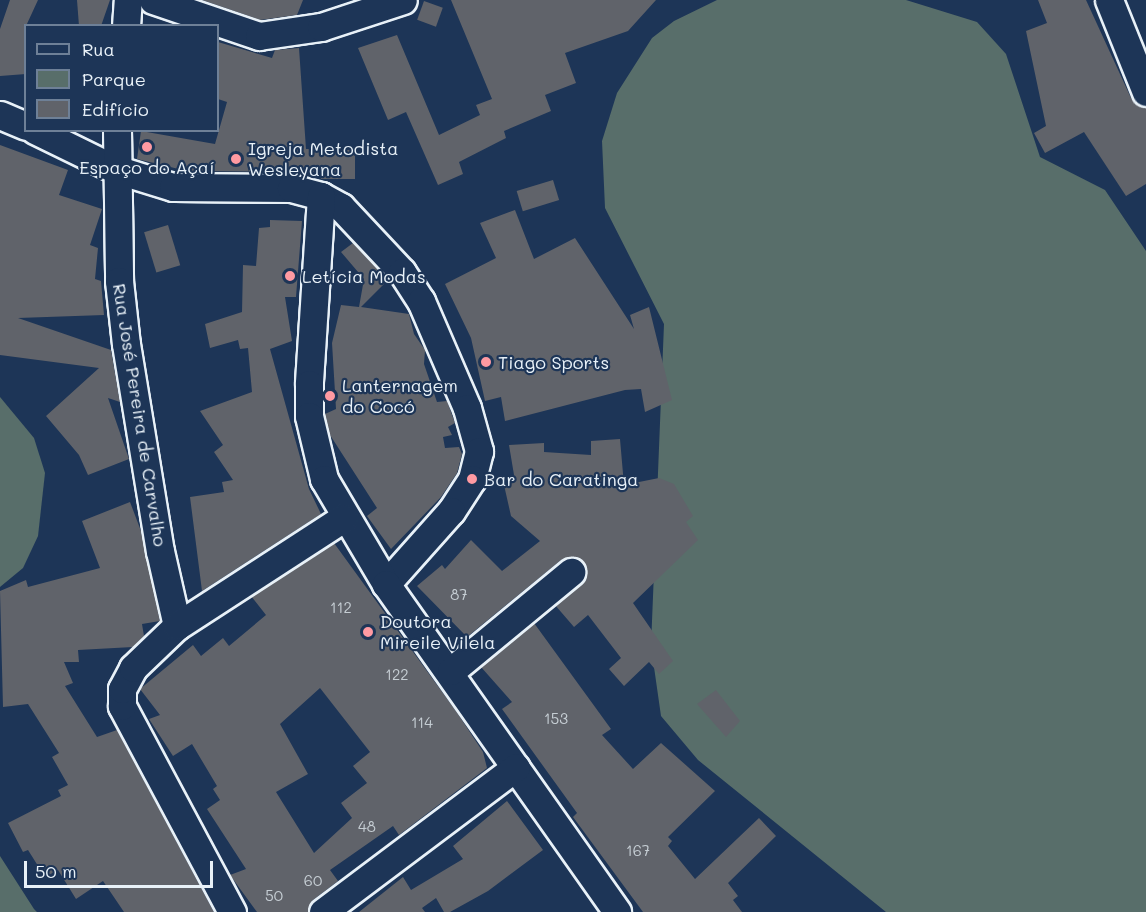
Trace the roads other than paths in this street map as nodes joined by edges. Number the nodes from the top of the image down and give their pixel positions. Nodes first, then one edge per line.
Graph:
1 (128, 0) edge
2 (153, 0) edge
3 (403, 0) edge
4 (1109, 0) edge
5 (126, 24) edge
6 (1146, 92) edge
7 (0, 115) edge
8 (24, 125) edge
9 (39, 132) edge
10 (117, 132) edge
11 (115, 169) junction
12 (321, 196) junction
13 (343, 518) junction
14 (572, 572) dead end
15 (386, 584) junction
16 (177, 626) junction
17 (451, 671) junction
18 (516, 767) junction
19 (232, 912) edge
20 (323, 912) edge
21 (617, 912) edge

1 - 5 street
2 - 3 street
4 - 6 street
7 - 8 street
9 - 11 street
10 - 11 street, Rua José Pereira de Carvalho
11 - 12 street
11 - 16 street, Rua José Pereira de Carvalho
12 - 13 street
12 - 15 street
13 - 15 street
13 - 16 street
14 - 17 street
15 - 17 street
16 - 19 street
17 - 18 street
18 - 20 street
18 - 21 street

